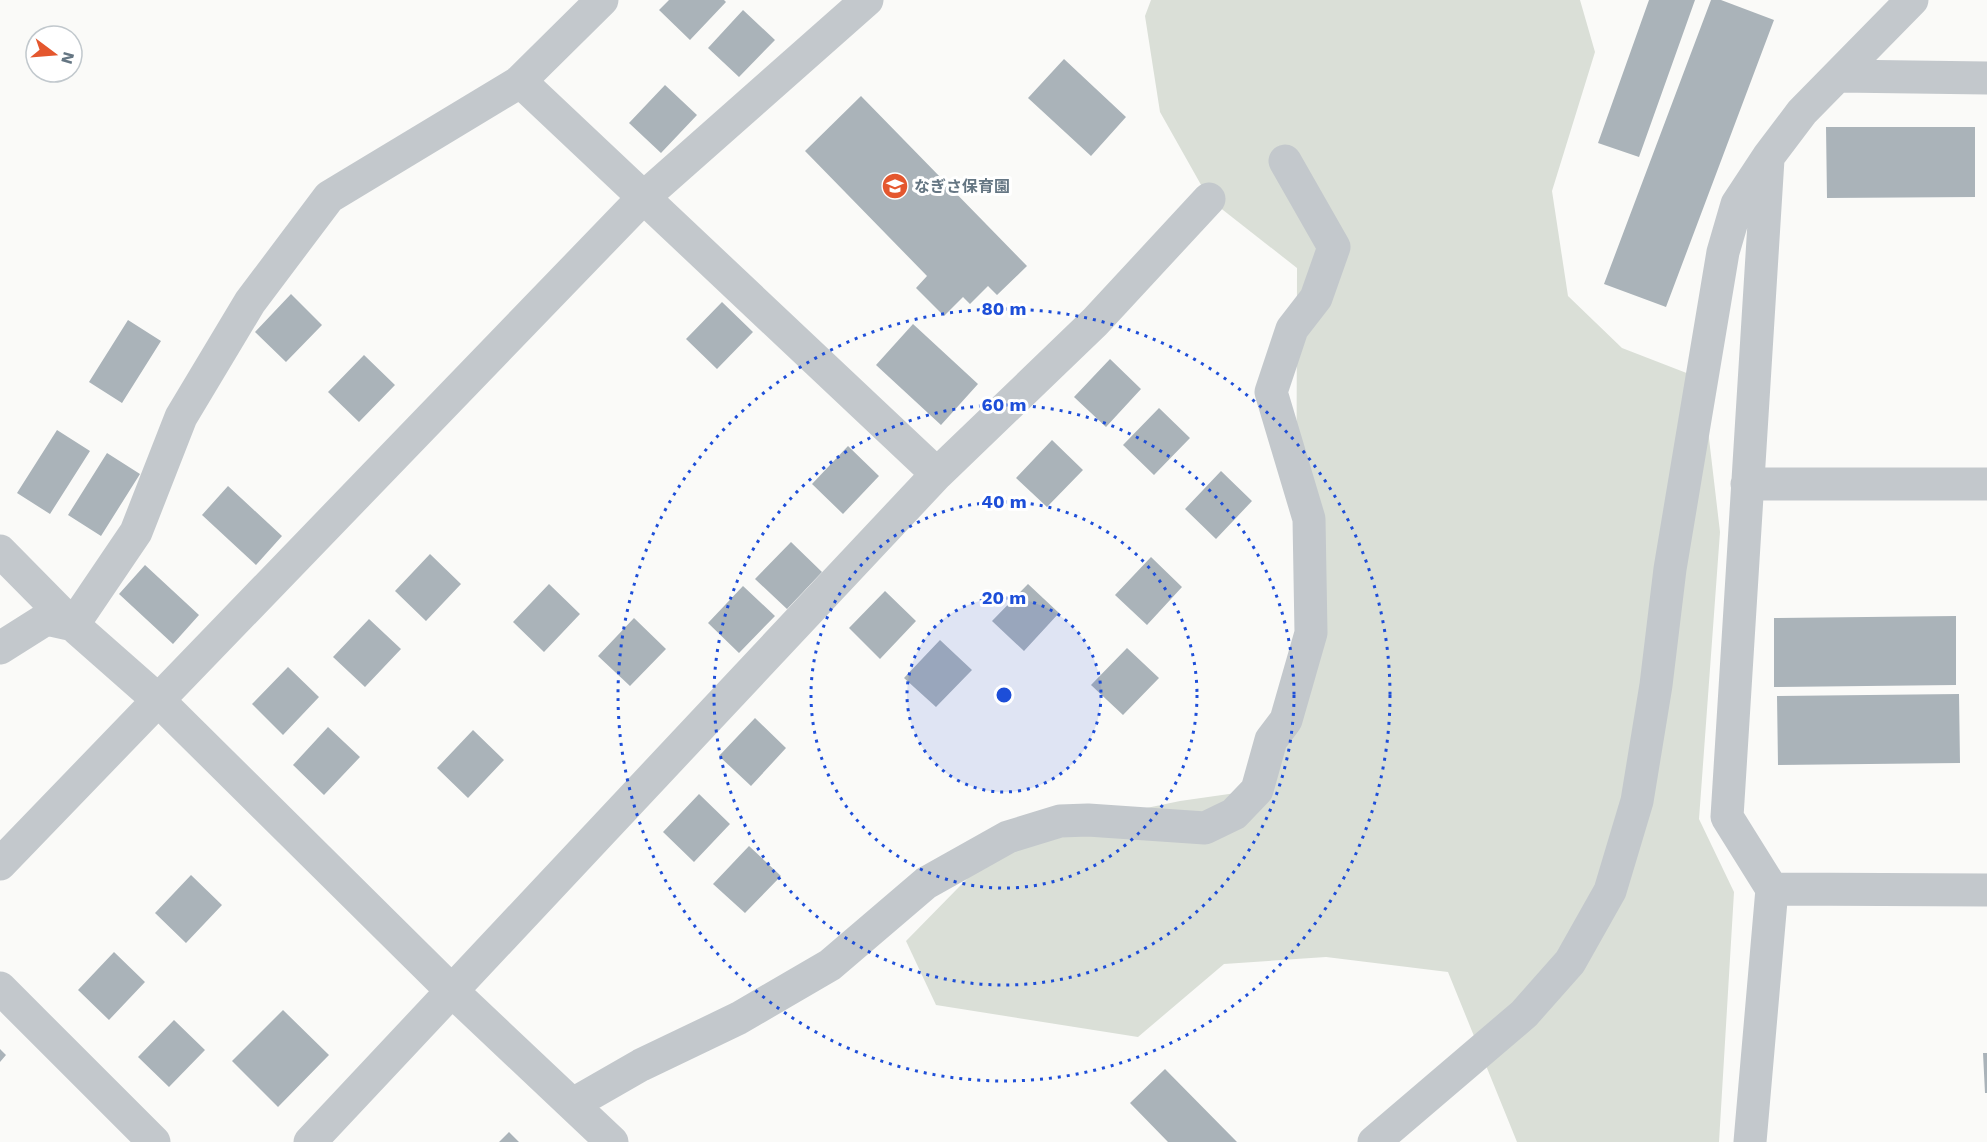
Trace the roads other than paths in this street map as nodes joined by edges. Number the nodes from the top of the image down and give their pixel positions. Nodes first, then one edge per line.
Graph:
1 (602, 0) edge
2 (867, 0) edge
3 (1912, 0) edge
4 (1839, 76) junction
5 (1987, 78) edge
6 (520, 81) junction
7 (1768, 157) junction
8 (1285, 161) dead end
9 (643, 198) junction
10 (1209, 200) dead end
11 (937, 474) junction
12 (1747, 484) junction
13 (1987, 484) edge
14 (0, 551) edge
15 (73, 625) junction
16 (0, 648) edge
17 (157, 699) junction
18 (0, 864) edge
19 (1772, 889) junction
20 (1987, 890) edge
21 (0, 988) edge
22 (452, 991) junction
23 (573, 1104) junction
24 (154, 1142) edge
25 (310, 1142) edge
26 (612, 1142) edge
27 (1374, 1142) edge
28 (1750, 1142) edge

1 - 6 street
2 - 9 street
3 - 4 street
4 - 5 street
4 - 7 street
6 - 9 street
6 - 15 street
7 - 12 street
7 - 27 street
8 - 23 street
9 - 11 street
9 - 17 street
10 - 11 street
11 - 22 street
12 - 13 street
12 - 19 street
14 - 15 street
15 - 16 street
15 - 17 street
17 - 18 street
17 - 22 street
19 - 20 street
19 - 28 street
21 - 24 street
22 - 23 street
22 - 25 street
23 - 26 street

